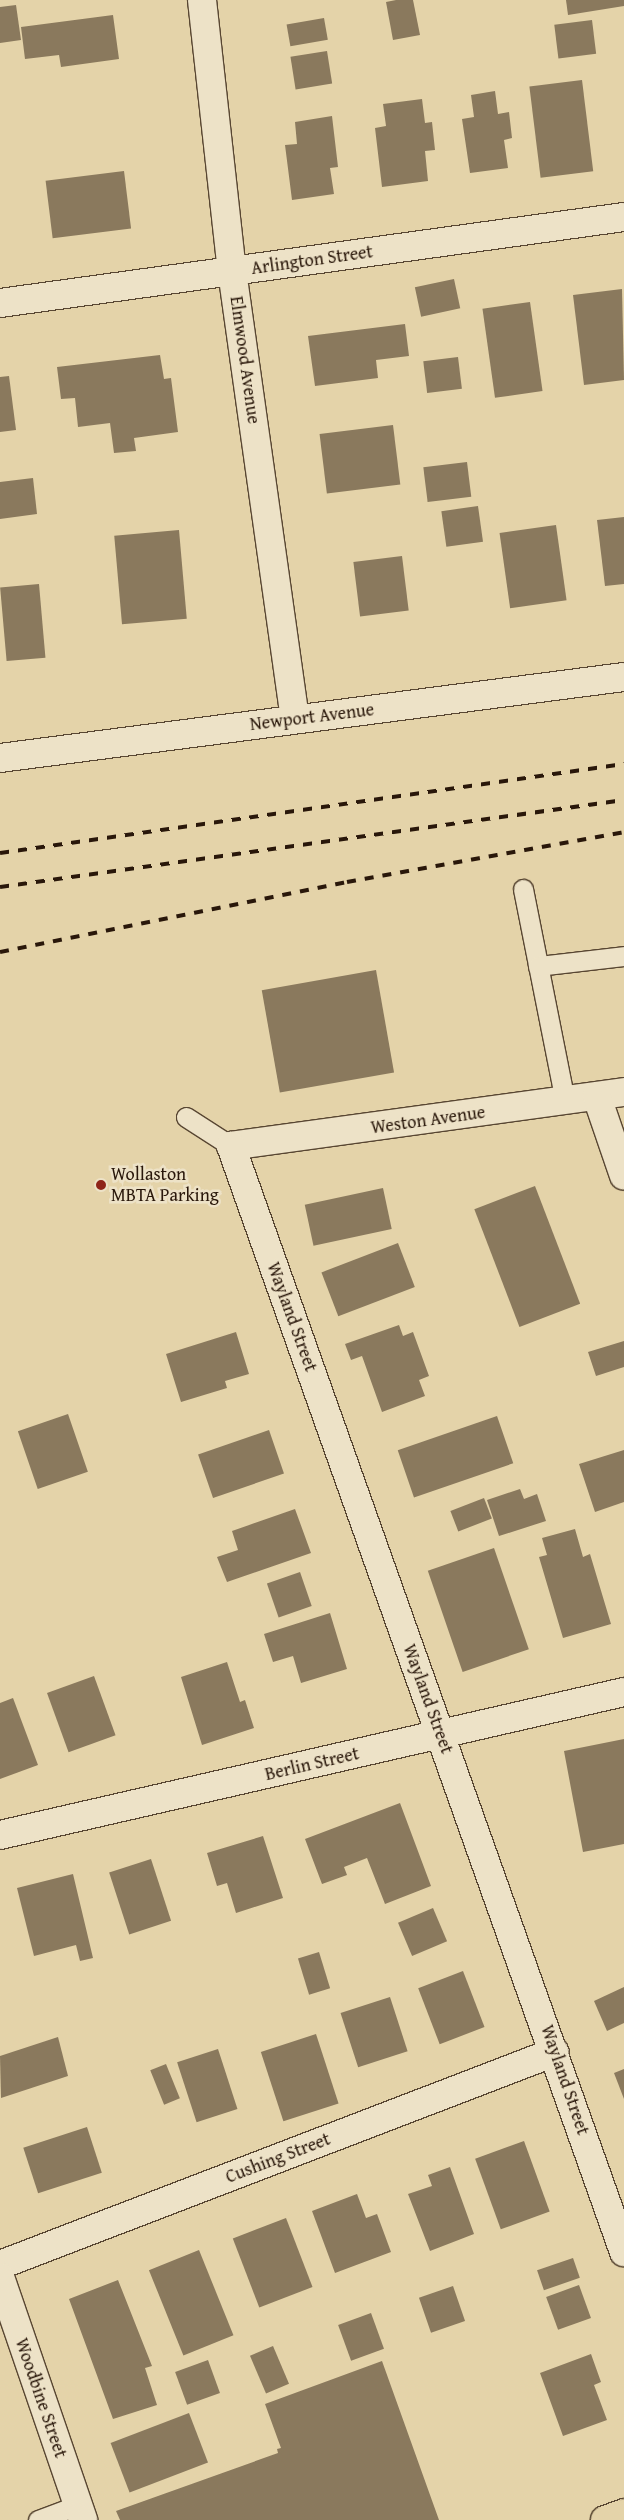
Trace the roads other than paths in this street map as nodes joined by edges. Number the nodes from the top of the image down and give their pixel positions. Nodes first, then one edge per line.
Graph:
1 (202, 0) edge
2 (624, 217) edge
3 (232, 271) junction
4 (0, 303) edge
5 (624, 677) edge
6 (294, 719) junction
7 (0, 758) edge
8 (523, 889) dead end
9 (624, 956) edge
10 (538, 966) junction
11 (624, 1092) edge
12 (597, 1097) junction
13 (565, 1102) junction
14 (186, 1117) dead end
15 (231, 1146) junction
16 (624, 1176) edge
17 (624, 1692) edge
18 (441, 1735) junction
19 (0, 1835) edge
20 (555, 2052) junction
21 (624, 2252) edge
22 (0, 2265) edge
23 (0, 2277) edge
24 (80, 2513) edge
25 (624, 2513) edge
26 (38, 2520) edge
27 (605, 2520) edge

1 - 3 street, Elmwood Avenue
2 - 3 street, Arlington Street
3 - 4 street, Arlington Street
3 - 6 street, Elmwood Avenue
5 - 6 street, Newport Avenue
6 - 7 street, Newport Avenue
8 - 10 lane
9 - 10 lane
10 - 13 lane
11 - 12 street, Weston Avenue
12 - 13 street, Weston Avenue
12 - 16 street
13 - 15 street, Weston Avenue
14 - 15 lane
15 - 18 street, Wayland Street
17 - 18 street, Berlin Street
18 - 19 street, Berlin Street
18 - 20 street, Wayland Street
20 - 21 street, Wayland Street
20 - 22 street, Cushing Street
23 - 24 street, Woodbine Street
24 - 26 lane
25 - 27 main road

